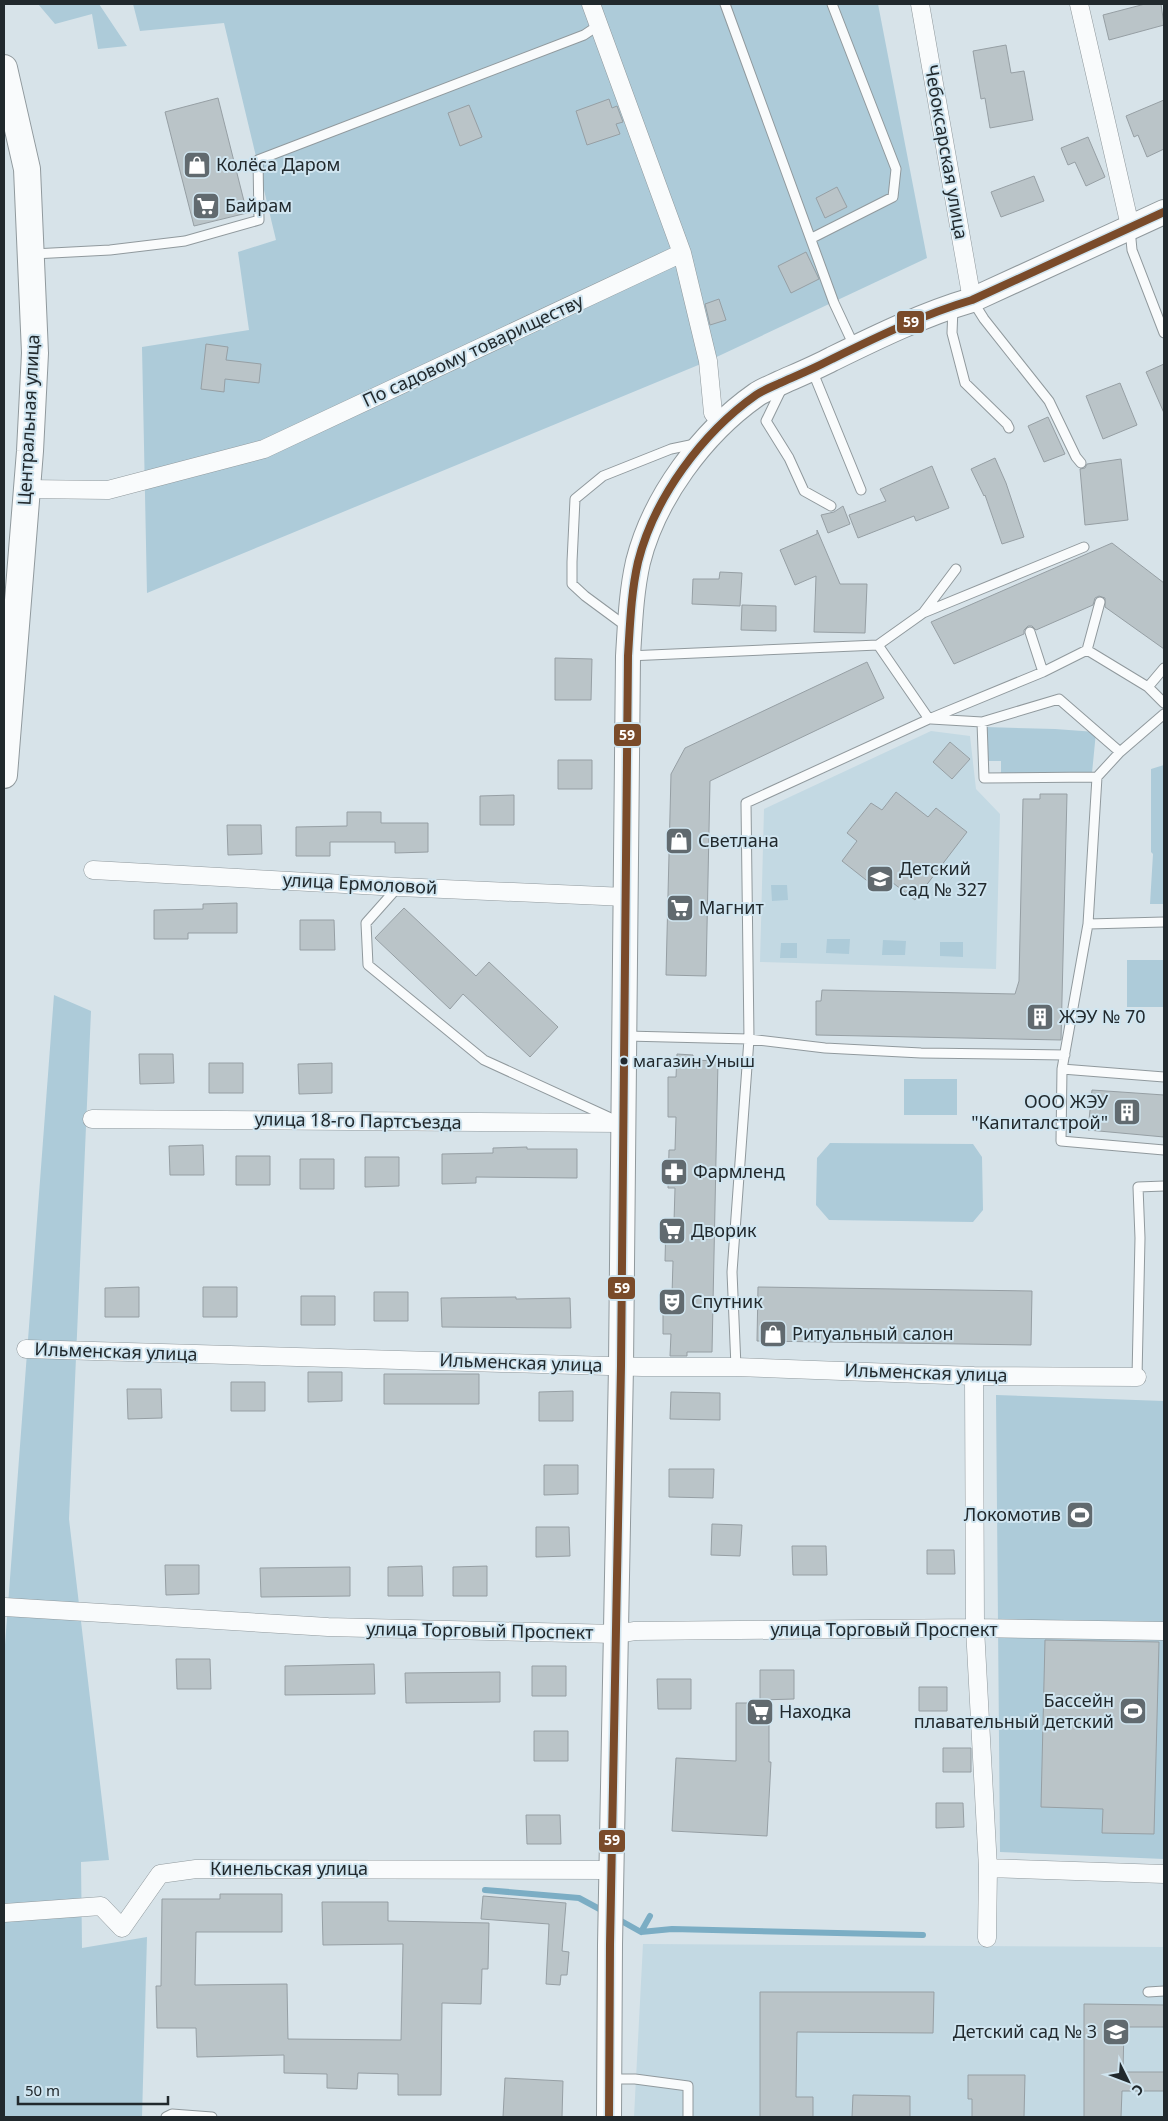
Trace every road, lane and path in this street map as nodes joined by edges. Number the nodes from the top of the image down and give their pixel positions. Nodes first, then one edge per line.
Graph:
1 (591, 4) edge
2 (726, 4) edge
3 (832, 4) edge
4 (920, 4) edge
5 (1079, 4) edge
6 (599, 24) junction
7 (4, 68) edge
8 (7, 100) edge
9 (1164, 212) edge
10 (1130, 226) junction
11 (812, 238) junction
12 (682, 253) junction
13 (32, 254) junction
14 (962, 302) junction
15 (1164, 333) edge
16 (855, 348) junction
17 (812, 369) junction
18 (785, 381) junction
19 (721, 423) junction
20 (1009, 428) dead end
21 (706, 442) junction
22 (1081, 463) dead end
23 (26, 489) junction
24 (861, 490) dead end
25 (831, 506) dead end
26 (1084, 546) dead end
27 (956, 569) dead end
28 (1100, 602) dead end
29 (923, 613) junction
30 (630, 629) junction
31 (1030, 632) dead end
32 (878, 645) junction
33 (1087, 650) junction
34 (628, 656) junction
35 (1164, 668) edge
36 (1043, 672) junction
37 (1148, 687) junction
38 (1164, 703) edge
39 (1164, 714) edge
40 (929, 719) junction
41 (982, 722) junction
42 (1120, 752) junction
43 (4, 774) edge
44 (1097, 777) junction
45 (93, 870) dead end
46 (399, 887) junction
47 (626, 897) junction
48 (1164, 922) edge
49 (1088, 924) junction
50 (624, 1036) junction
51 (750, 1039) junction
52 (1065, 1055) junction
53 (1062, 1069) junction
54 (1164, 1077) edge
55 (92, 1119) dead end
56 (623, 1123) junction
57 (1164, 1150) edge
58 (1164, 1186) edge
59 (26, 1349) dead end
60 (621, 1366) junction
61 (736, 1367) junction
62 (974, 1376) junction
63 (1136, 1377) joint
64 (6, 1607) dead end
65 (975, 1628) junction
66 (1164, 1631) edge
67 (616, 1634) junction
68 (988, 1868) junction
69 (612, 1870) junction
70 (1164, 1874) edge
71 (4, 1912) edge
72 (987, 1938) dead end
73 (1164, 1991) edge
74 (1148, 1992) dead end
75 (610, 2079) junction
76 (166, 2117) edge
77 (212, 2117) edge
78 (610, 2117) edge
79 (688, 2117) edge

1 - 6 street
2 - 11 lane
3 - 11 lane
4 - 14 street, Чебоксарская улица
5 - 10 street
6 - 12 street
6 - 13 lane
7 - 8 main road, Центральная улица
8 - 13 main road, Центральная улица
9 - 10 street
10 - 14 street
10 - 15 lane
11 - 16 lane
12 - 19 street
12 - 23 street, По садовому товариществу
13 - 23 main road, Центральная улица
14 - 16 street
14 - 20 lane
14 - 22 lane
16 - 17 street
17 - 18 street
17 - 24 lane
18 - 19 street
18 - 25 lane
19 - 21 street
21 - 30 street
21 - 30 lane
23 - 43 main road, Центральная улица
26 - 29 lane
27 - 29 lane
28 - 33 lane
29 - 32 lane
30 - 34 street
31 - 36 lane
32 - 34 lane
32 - 40 lane
33 - 36 lane
33 - 37 lane
34 - 47 street
35 - 37 lane
36 - 40 lane
37 - 38 lane
39 - 42 lane
40 - 41 lane
40 - 51 lane
41 - 42 lane
41 - 44 lane
42 - 44 lane
44 - 49 lane
45 - 46 street, улица Ермоловой
46 - 47 street, улица Ермоловой
46 - 56 lane
47 - 50 street
48 - 49 lane
49 - 52 lane
50 - 51 lane
50 - 56 street
51 - 52 lane
51 - 61 lane
52 - 53 lane
53 - 54 lane
53 - 57 lane
55 - 56 street, улица 18-го Партсъезда
56 - 60 street
58 - 63 lane
59 - 60 street, Ильменская улица
60 - 61 street, Ильменская улица
60 - 67 street
61 - 62 street, Ильменская улица
62 - 63 street, Ильменская улица
62 - 65 street
64 - 67 street, улица Торговый Проспект
65 - 66 street, улица Торговый Проспект
65 - 67 street, улица Торговый Проспект
65 - 68 street
67 - 69 street
68 - 70 street
68 - 72 street
69 - 71 street, Кинельская улица
69 - 75 street
73 - 74 lane
75 - 78 street
75 - 79 lane
76 - 77 lane

